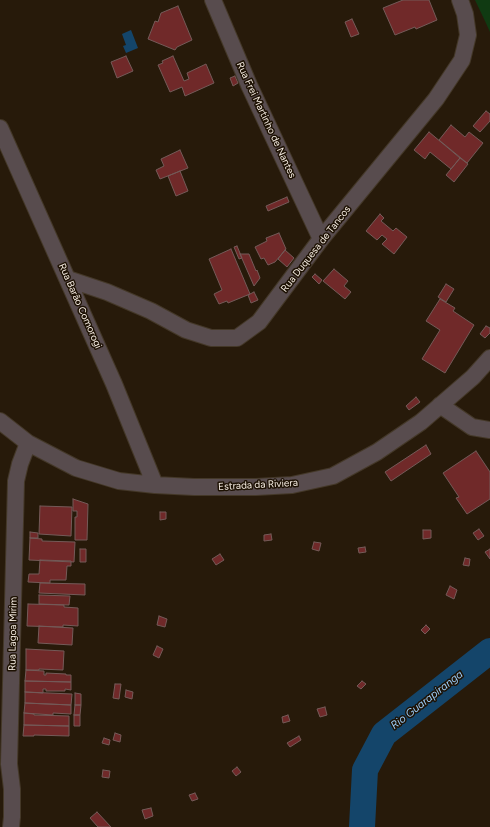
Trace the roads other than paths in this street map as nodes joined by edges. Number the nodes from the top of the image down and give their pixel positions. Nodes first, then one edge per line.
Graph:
1 (213, 0) edge
2 (460, 0) edge
3 (0, 128) edge
4 (321, 240) junction
5 (68, 279) junction
6 (490, 358) edge
7 (440, 406) junction
8 (0, 421) edge
9 (490, 430) edge
10 (28, 443) junction
11 (155, 485) junction
12 (7, 602) edge
13 (11, 827) edge

1 - 4 street, Rua Frei Martinho de Nantes
2 - 4 street, Rua Duquesa de Tancos
3 - 5 street, Rua Barão Comorogi
4 - 5 street, Rua Duquesa de Tancos
5 - 11 street, Rua Barão Comorogi
6 - 7 street, Estrada da Riviera
7 - 9 street
7 - 11 street, Estrada da Riviera
8 - 10 street, Estrada da Riviera
10 - 11 street, Estrada da Riviera
10 - 12 street, Rua Lagoa Mirim
12 - 13 street, Rua Lagoa Mirim

